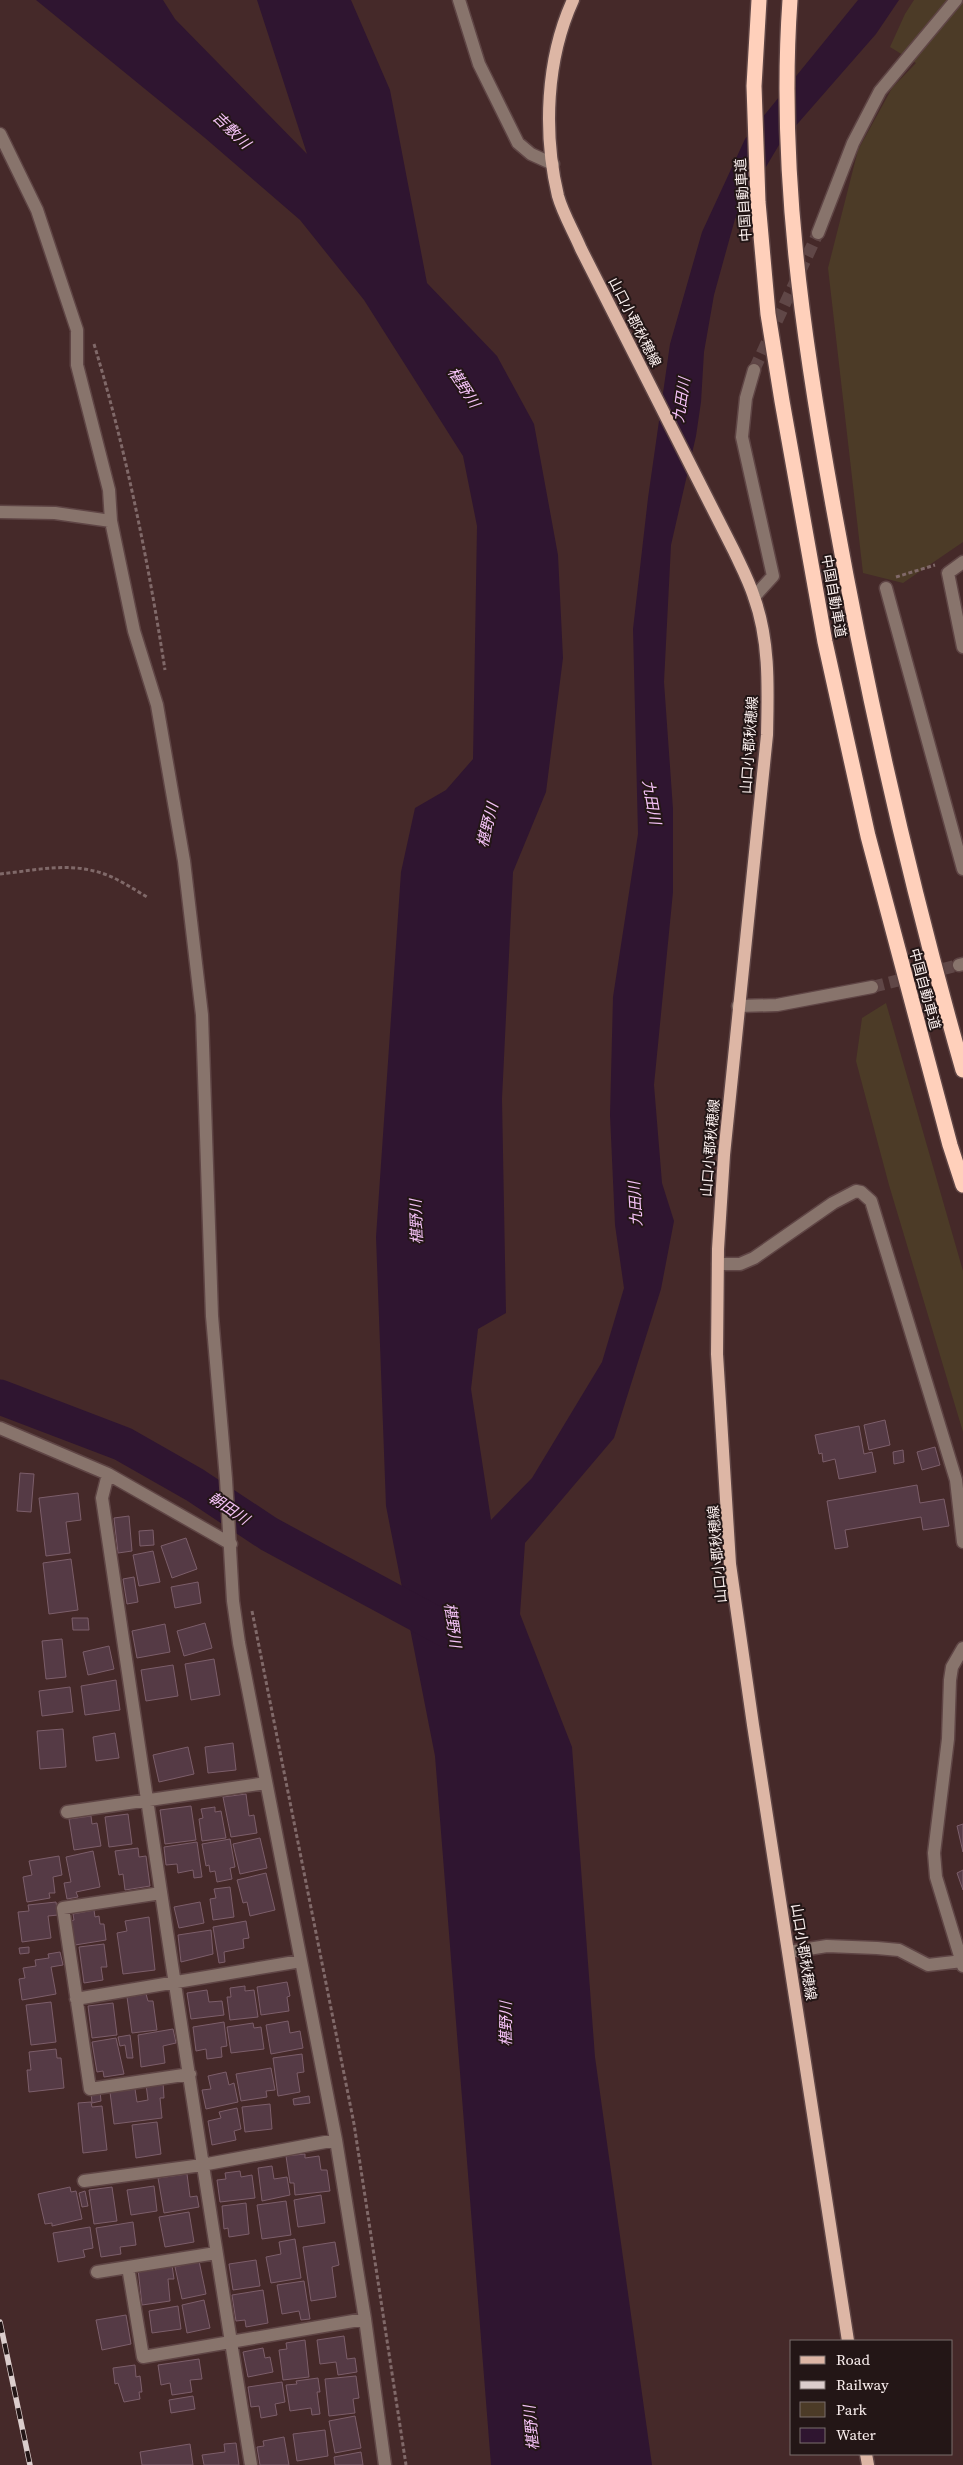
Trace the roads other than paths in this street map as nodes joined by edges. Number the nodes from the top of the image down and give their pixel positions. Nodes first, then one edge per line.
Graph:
1 (459, 0) edge
2 (573, 0) edge
3 (759, 0) edge
4 (956, 0) edge
5 (790, 2) edge
6 (0, 134) edge
7 (553, 164) junction
8 (818, 233) tunnel mouth
9 (754, 370) tunnel mouth
10 (0, 512) edge
11 (112, 521) junction
12 (963, 562) edge
13 (886, 588) dead end
14 (754, 597) junction
15 (963, 647) edge
16 (963, 869) edge
17 (872, 987) tunnel mouth
18 (738, 1006) junction
19 (963, 1070) edge
20 (963, 1185) edge
21 (718, 1264) junction
22 (0, 1428) edge
23 (108, 1474) junction
24 (961, 1508) edge
25 (963, 1542) edge
26 (231, 1544) junction
27 (963, 1648) edge
28 (266, 1783) junction
29 (147, 1800) junction
30 (67, 1812) dead end
31 (161, 1893) junction
32 (789, 1952) junction
33 (301, 1961) junction
34 (962, 1962) edge
35 (174, 1982) junction
36 (76, 1999) junction
37 (190, 2074) junction
38 (336, 2140) junction
39 (202, 2164) junction
40 (84, 2181) dead end
41 (216, 2253) junction
42 (128, 2267) junction
43 (97, 2272) dead end
44 (366, 2320) junction
45 (848, 2340) edge
46 (231, 2343) junction
47 (251, 2465) edge
48 (385, 2465) edge

1 - 7 street
2 - 7 main road, 山口小郡秋穂線
3 - 20 highway, 中国自動車道
4 - 8 street
5 - 19 highway, 中国自動車道
6 - 11 street
7 - 14 main road, 山口小郡秋穂線
9 - 14 street
10 - 11 street
11 - 26 street
12 - 15 street
13 - 16 street
14 - 18 main road, 山口小郡秋穂線
17 - 18 street
18 - 21 main road, 山口小郡秋穂線
21 - 24 street
21 - 32 main road, 山口小郡秋穂線
22 - 23 street
23 - 26 street
23 - 29 street
24 - 25 street
26 - 28 street
27 - 34 street
28 - 29 street
28 - 33 street
29 - 30 street
29 - 31 street
31 - 35 street
31 - 36 street
32 - 34 street
32 - 45 main road, 山口小郡秋穂線
33 - 35 street
33 - 38 street
35 - 36 street
35 - 37 street
36 - 37 street
37 - 39 street
38 - 39 street
38 - 44 street
39 - 40 street
39 - 41 street
41 - 42 street
41 - 46 street
42 - 43 street
42 - 46 street
44 - 46 street
44 - 48 street
46 - 47 street

